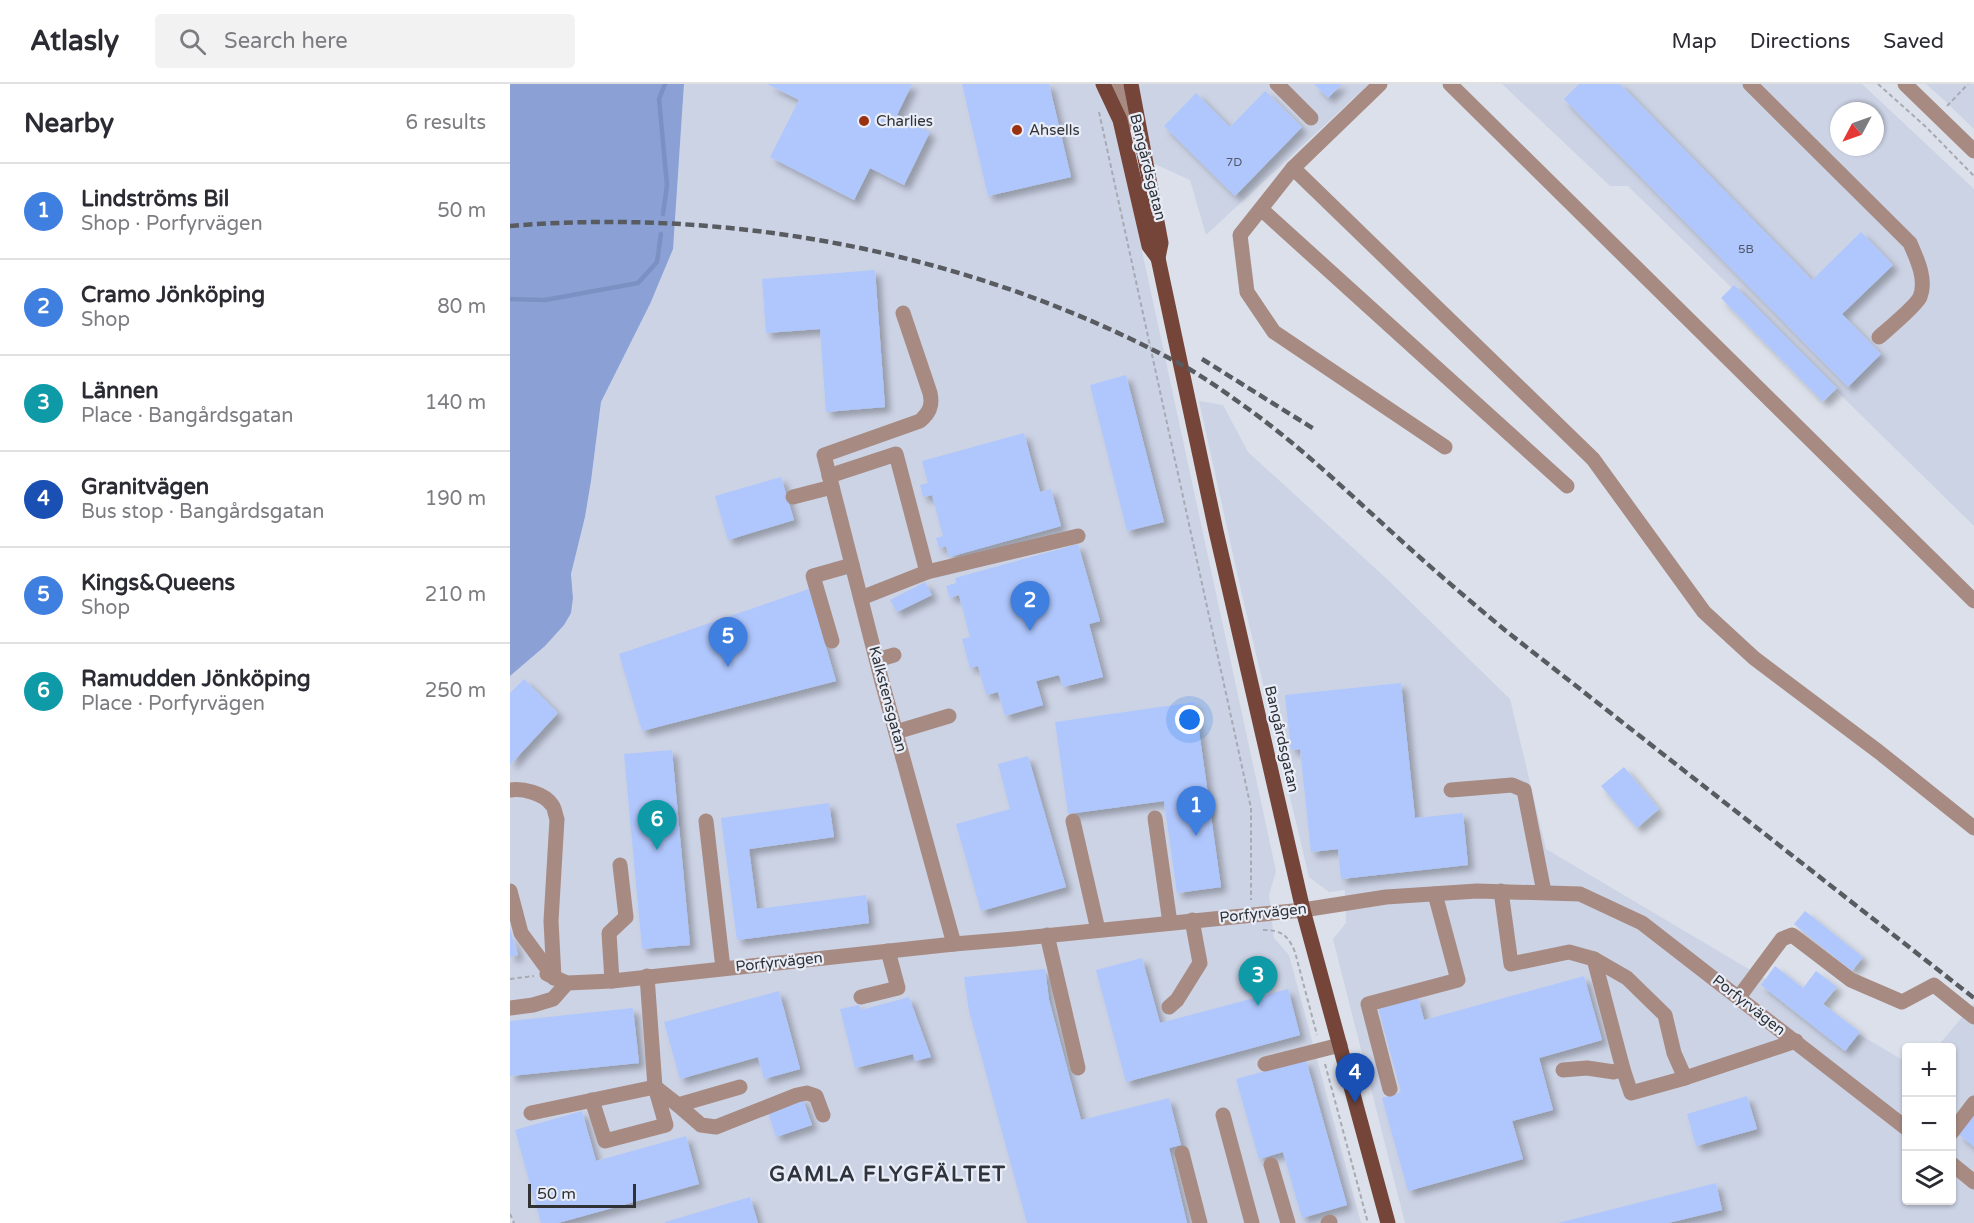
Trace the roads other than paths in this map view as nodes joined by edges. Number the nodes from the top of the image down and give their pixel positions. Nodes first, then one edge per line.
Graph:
1 (1103, 84) edge
2 (1116, 84) edge
3 (1131, 84) edge
4 (1276, 84) edge
5 (1380, 84) edge
6 (1450, 84) edge
7 (1750, 84) edge
8 (1905, 84) edge
9 (1311, 118) dead end
10 (1974, 151) edge
11 (1293, 168) junction
12 (1261, 209) junction
13 (1158, 258) junction
14 (903, 313) dead end
15 (1879, 337) dead end
16 (1445, 447) dead end
17 (831, 481) junction
18 (1567, 486) dead end
19 (793, 497) dead end
20 (1078, 536) dead end
21 (852, 564) junction
22 (927, 572) junction
23 (861, 598) junction
24 (1974, 601) edge
25 (832, 641) dead end
26 (894, 655) dead end
27 (877, 660) junction
28 (950, 716) dead end
29 (896, 732) junction
30 (510, 790) edge
31 (1451, 790) dead end
32 (1155, 818) dead end
33 (706, 821) dead end
34 (1073, 821) dead end
35 (1974, 828) edge
36 (620, 865) dead end
37 (510, 891) edge
38 (1501, 891) junction
39 (1544, 892) junction
40 (1435, 894) junction
41 (1303, 910) junction
42 (1192, 920) junction
43 (1170, 922) junction
44 (1098, 930) junction
45 (1047, 935) junction
46 (954, 944) junction
47 (888, 951) junction
48 (1594, 959) junction
49 (723, 968) junction
50 (647, 976) junction
51 (556, 978) junction
52 (612, 981) junction
53 (861, 997) dead end
54 (1739, 998) junction
55 (1169, 1007) dead end
56 (510, 1008) edge
57 (1974, 1017) edge
58 (1796, 1041) junction
59 (1340, 1045) junction
60 (1264, 1064) dead end
61 (1078, 1068) dead end
62 (1623, 1069) junction
63 (1563, 1070) dead end
64 (1685, 1078) junction
65 (655, 1087) junction
66 (740, 1087) dead end
67 (1390, 1089) dead end
68 (592, 1100) junction
69 (1974, 1103) edge
70 (678, 1105) junction
71 (531, 1113) dead end
72 (823, 1115) dead end
73 (1223, 1115) dead end
74 (1902, 1125) edge
75 (1956, 1127) edge
76 (1182, 1153) dead end
77 (1271, 1165) dead end
78 (1956, 1167) edge
79 (1974, 1182) edge
80 (1200, 1223) edge
81 (1252, 1223) edge
82 (1288, 1223) edge
83 (1388, 1223) edge

1 - 13 main road, Bangårdsgatan
2 - 13 street, Bangårdsgatan
3 - 13 main road, Bangårdsgatan
4 - 9 street
5 - 11 street
6 - 24 street
7 - 15 street
8 - 10 street
11 - 12 street
11 - 35 street
12 - 16 street
12 - 18 street
13 - 41 main road, Bangårdsgatan
14 - 17 street, Kalkstensgatan
17 - 19 street
17 - 21 street, Kalkstensgatan
17 - 22 street
20 - 22 street
21 - 23 street, Kalkstensgatan
21 - 25 street
22 - 23 street
23 - 27 street, Kalkstensgatan
26 - 27 street
27 - 29 street, Kalkstensgatan
28 - 29 street
29 - 46 street, Kalkstensgatan
30 - 51 street
31 - 39 street
32 - 43 street
33 - 49 street
34 - 44 street
36 - 52 street
37 - 51 street
38 - 39 street, Porfyrvägen
38 - 40 street, Porfyrvägen
38 - 48 street
39 - 54 street, Porfyrvägen
40 - 41 street, Porfyrvägen
40 - 67 street
41 - 42 street, Porfyrvägen
41 - 59 main road, Bangårdsgatan
42 - 43 street, Porfyrvägen
42 - 55 street
43 - 44 street, Porfyrvägen
44 - 45 street, Porfyrvägen
45 - 46 street, Porfyrvägen
45 - 61 street
46 - 47 street, Porfyrvägen
47 - 49 street, Porfyrvägen
47 - 53 street
48 - 62 street
48 - 64 street
49 - 50 street, Porfyrvägen
50 - 52 street, Porfyrvägen
50 - 65 street
51 - 52 street, Porfyrvägen
51 - 56 street
54 - 57 street
54 - 58 street, Porfyrvägen
58 - 64 street
58 - 74 street, Porfyrvägen
59 - 60 street
59 - 83 main road, Bangårdsgatan
62 - 63 street
62 - 64 street
65 - 68 street
65 - 68 street
65 - 70 street
66 - 70 street
68 - 71 street
69 - 75 street
70 - 72 street
73 - 81 street
76 - 80 street
77 - 82 street
78 - 79 street

